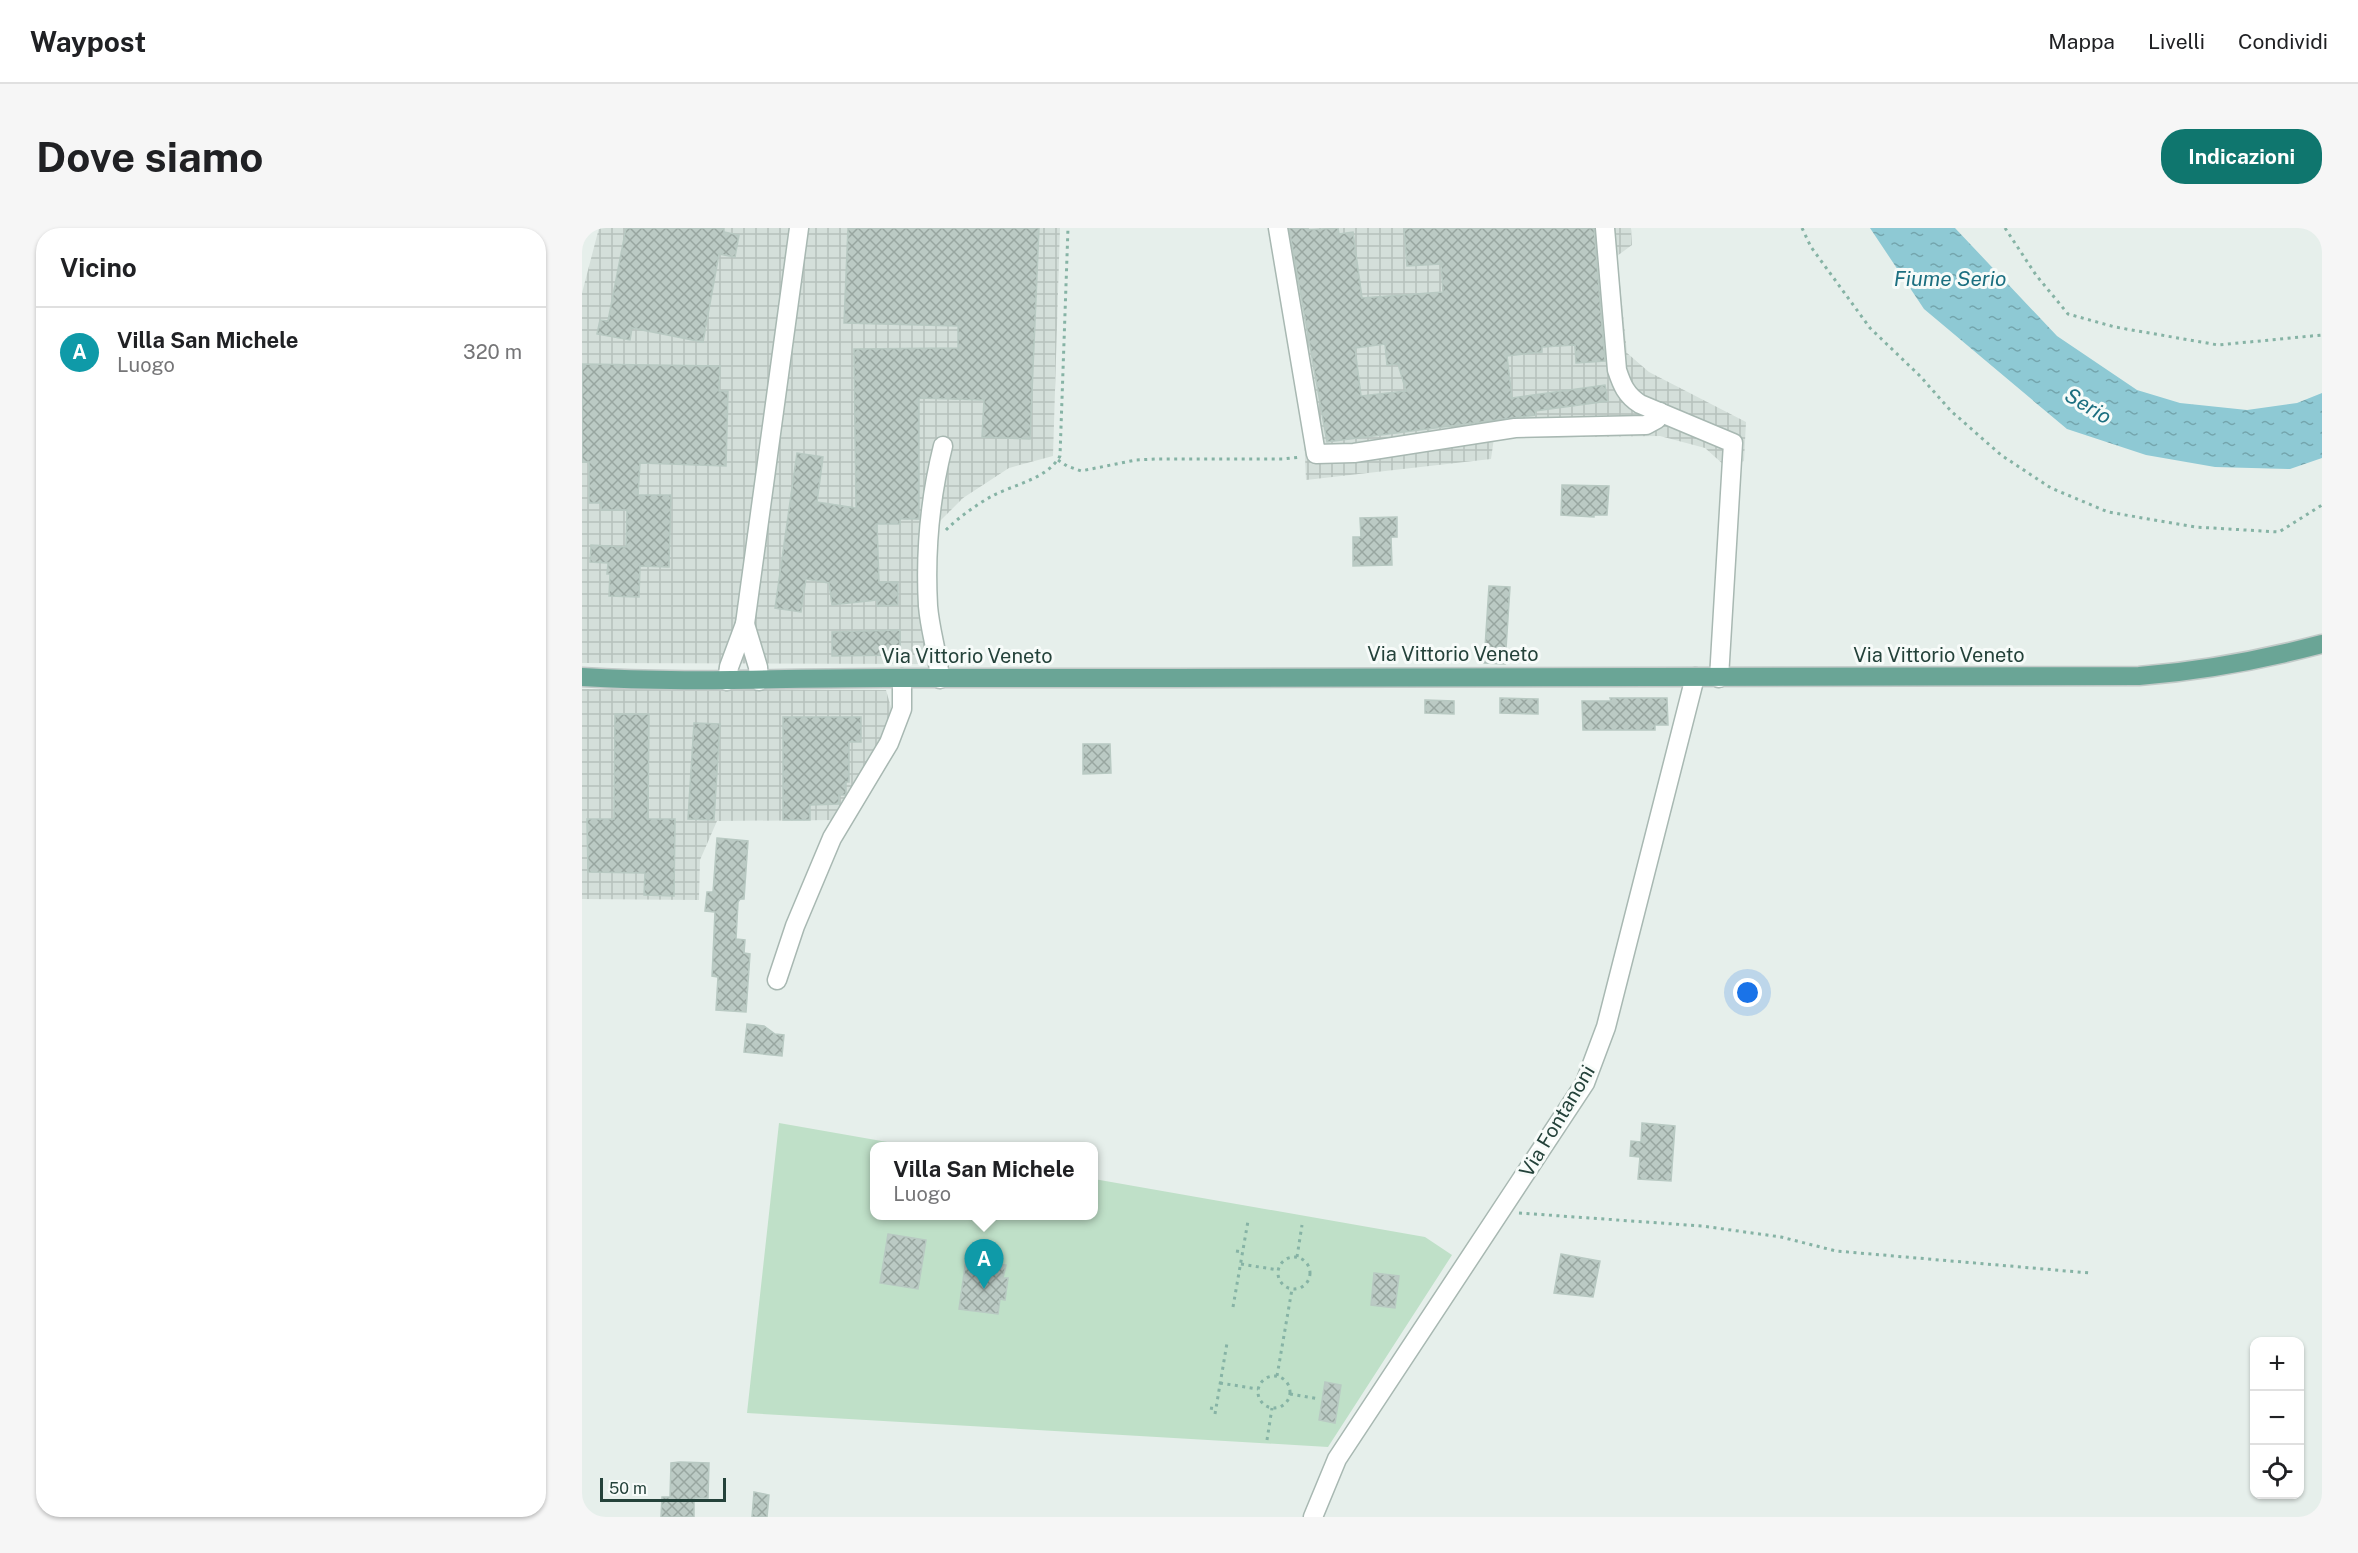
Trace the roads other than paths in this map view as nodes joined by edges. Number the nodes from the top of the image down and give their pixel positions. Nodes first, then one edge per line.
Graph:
1 (799, 228) edge
2 (1278, 228) edge
3 (1605, 228) edge
4 (1660, 412) junction
5 (943, 446) dead end
6 (745, 624) junction
7 (2322, 644) edge
8 (582, 676) edge
9 (1695, 677) junction
10 (902, 678) junction
11 (1719, 678) junction
12 (940, 679) junction
13 (727, 681) junction
14 (759, 681) junction
15 (777, 980) dead end
16 (1314, 1517) edge

1 - 6 street
2 - 4 street
3 - 4 street
4 - 11 street
5 - 12 street
6 - 13 street
6 - 14 street
7 - 11 main road, Via Vittorio Veneto
8 - 13 main road, Via Vittorio Veneto
9 - 11 main road, Via Vittorio Veneto
9 - 12 main road, Via Vittorio Veneto
9 - 16 street, Via Fontanoni
10 - 12 main road, Via Vittorio Veneto
10 - 14 main road, Via Vittorio Veneto
10 - 15 street
13 - 14 main road, Via Vittorio Veneto

